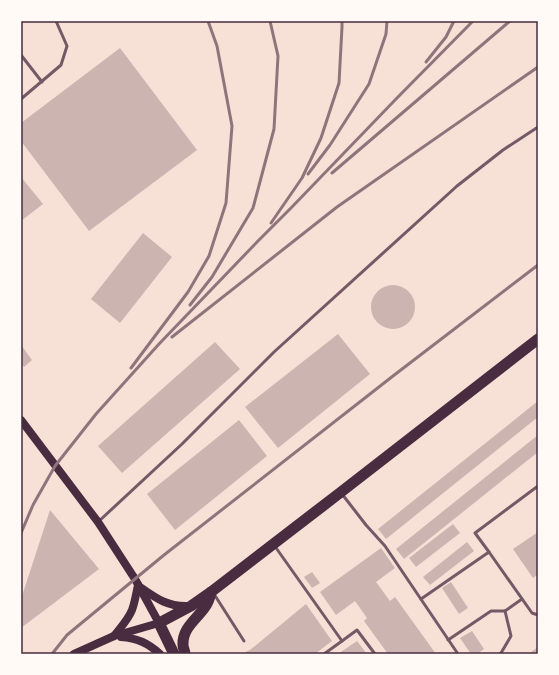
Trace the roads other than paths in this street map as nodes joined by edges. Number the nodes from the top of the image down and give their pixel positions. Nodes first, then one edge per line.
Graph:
1 (56, 21) edge
2 (21, 55) edge
3 (42, 82) junction
4 (21, 99) edge
5 (538, 127) edge
6 (538, 339) edge
7 (21, 420) edge
8 (538, 486) edge
9 (341, 492) junction
10 (98, 522) junction
11 (273, 544) junction
12 (489, 552) junction
13 (138, 585) junction
14 (211, 591) junction
15 (421, 599) junction
16 (522, 599) junction
17 (192, 606) junction
18 (505, 611) junction
19 (538, 615) edge
20 (159, 623) junction
21 (114, 636) junction
22 (342, 640) junction
23 (448, 640) junction
24 (244, 641) dead end
25 (74, 654) edge
26 (160, 654) edge
27 (174, 654) edge
28 (185, 654) edge
29 (324, 654) edge
30 (375, 654) edge
31 (458, 654) edge
32 (500, 654) edge

1 - 3 lane
2 - 3 lane
3 - 4 lane
5 - 10 lane
6 - 9 highway
7 - 10 main road
8 - 12 lane
9 - 11 highway
9 - 15 lane
10 - 13 main road
11 - 14 highway
11 - 22 lane
12 - 15 lane
12 - 16 lane
13 - 17 main road
13 - 20 main road
13 - 21 main road
14 - 17 highway
14 - 24 lane
14 - 28 highway
15 - 23 lane
16 - 18 lane
16 - 19 lane
17 - 20 highway
18 - 23 lane
18 - 32 lane
20 - 21 main road
20 - 27 highway
21 - 25 main road
21 - 26 main road
22 - 29 lane
22 - 30 lane
23 - 31 lane

